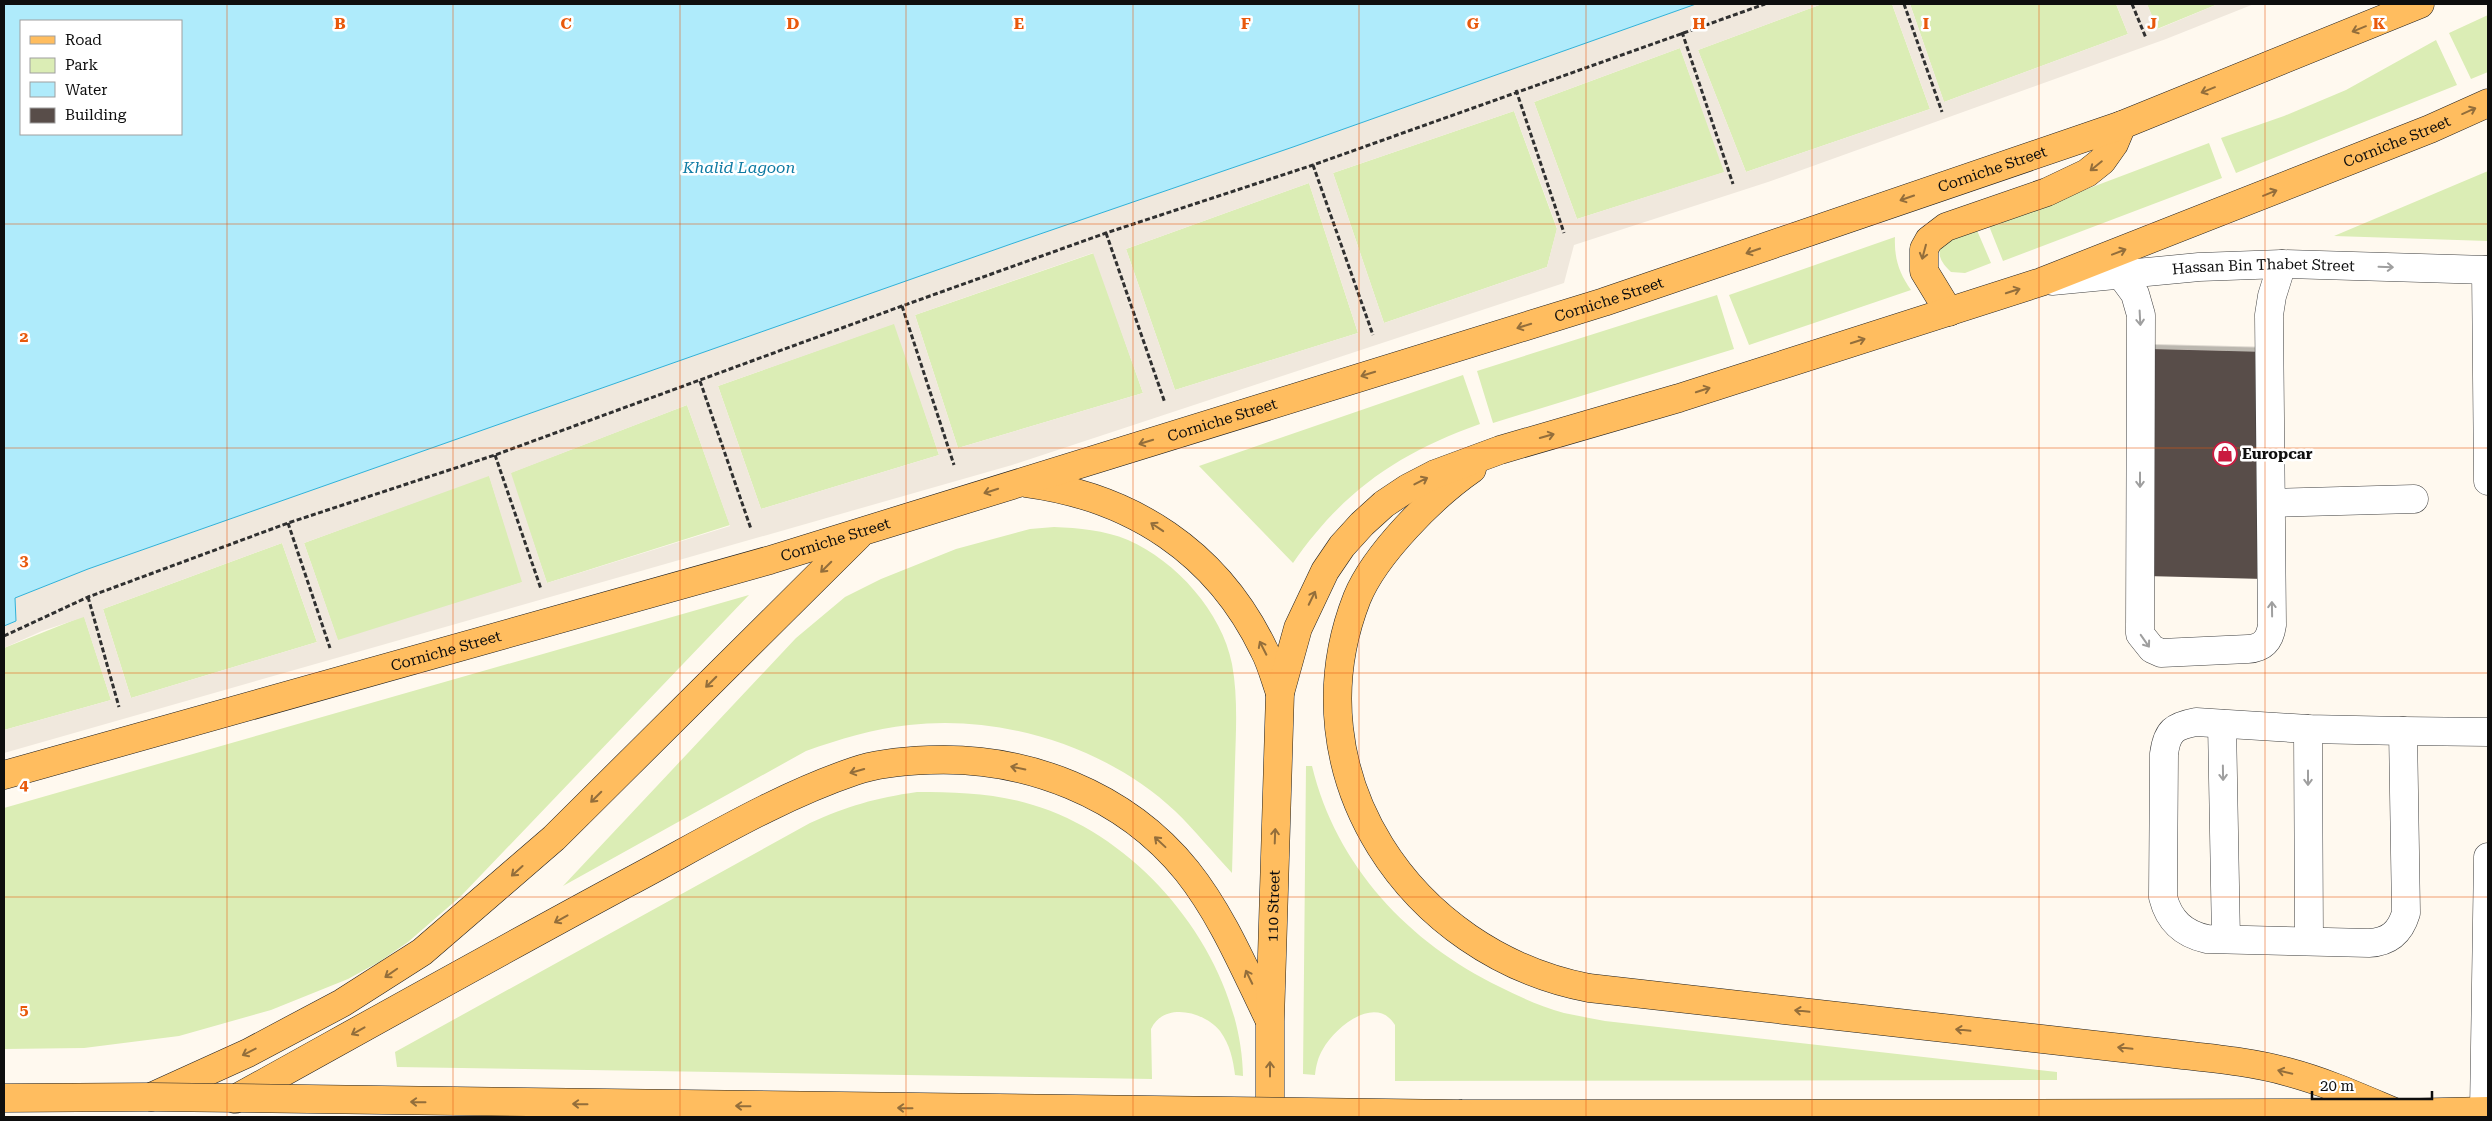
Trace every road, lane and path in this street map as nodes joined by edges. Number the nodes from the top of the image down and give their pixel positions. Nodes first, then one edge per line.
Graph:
1 (1764, 4) edge
2 (1904, 4) edge
3 (2132, 4) edge
4 (2420, 4) edge
5 (1682, 32) junction
6 (2146, 38) dead end
7 (1516, 90) junction
8 (2488, 103) edge
9 (1942, 112) dead end
10 (2122, 126) junction
11 (1313, 165) junction
12 (1733, 184) dead end
13 (1106, 233) junction
14 (1564, 233) dead end
15 (2282, 264) junction
16 (2487, 270) edge
17 (2121, 275) junction
18 (2041, 282) junction
19 (902, 306) junction
20 (1949, 312) junction
21 (1372, 335) dead end
22 (700, 381) junction
23 (1166, 404) dead end
24 (1500, 450) junction
25 (494, 455) junction
26 (954, 465) dead end
27 (2488, 481) edge
28 (1016, 482) junction
29 (2414, 499) dead end
30 (2271, 504) junction
31 (288, 523) junction
32 (752, 529) dead end
33 (861, 533) junction
34 (540, 589) dead end
35 (88, 597) junction
36 (4, 636) edge
37 (330, 650) dead end
38 (1280, 693) junction
39 (119, 708) dead end
40 (2222, 724) junction
41 (2308, 729) junction
42 (2403, 731) junction
43 (2488, 732) edge
44 (4, 776) edge
45 (2488, 857) edge
46 (2226, 939) junction
47 (2309, 941) junction
48 (1270, 1021) junction
49 (151, 1097) junction
50 (4, 1098) edge
51 (235, 1099) junction
52 (2486, 1111) edge
53 (2396, 1113) junction
54 (1270, 1117) edge

1 - 5 path
2 - 9 path
3 - 6 path
4 -> 10 main road, Corniche Street
5 - 7 path
5 - 12 path
7 - 11 path
7 - 14 path
18 -> 8 main road, Corniche Street
10 -> 20 main road
10 -> 28 main road, Corniche Street
11 - 13 path
11 - 21 path
13 - 19 path
13 - 23 path
15 -> 16 street, Hassan Bin Thabet Street
15 - 17 street, Hassan Bin Thabet Street
15 - 30 street
16 - 27 street
17 - 18 street, Hassan Bin Thabet Street
17 -> 30 street
20 -> 18 main road, Corniche Street
19 - 22 path
19 - 26 path
24 -> 20 main road, Corniche Street
22 - 25 path
22 - 32 path
38 -> 24 main road, Corniche Street
53 -> 24 main road
25 - 31 path
25 - 34 path
28 -> 33 main road, Corniche Street
38 -> 28 main road
29 - 30 street
31 - 35 path
31 - 37 path
33 - 44 main road, Corniche Street
33 -> 49 main road
35 - 36 path
35 - 39 path
48 -> 38 main road, 110 Street
40 - 41 street
40 -> 46 street
40 - 46 street
41 - 42 street
41 -> 47 street
42 - 43 street
42 - 47 street
45 - 52 street
46 - 47 street
48 -> 51 main road
54 -> 48 main road, 110 Street
49 - 50 main road, bridge
49 - 51 main road, bridge
53 -> 51 main road, bridge
52 - 53 main road

